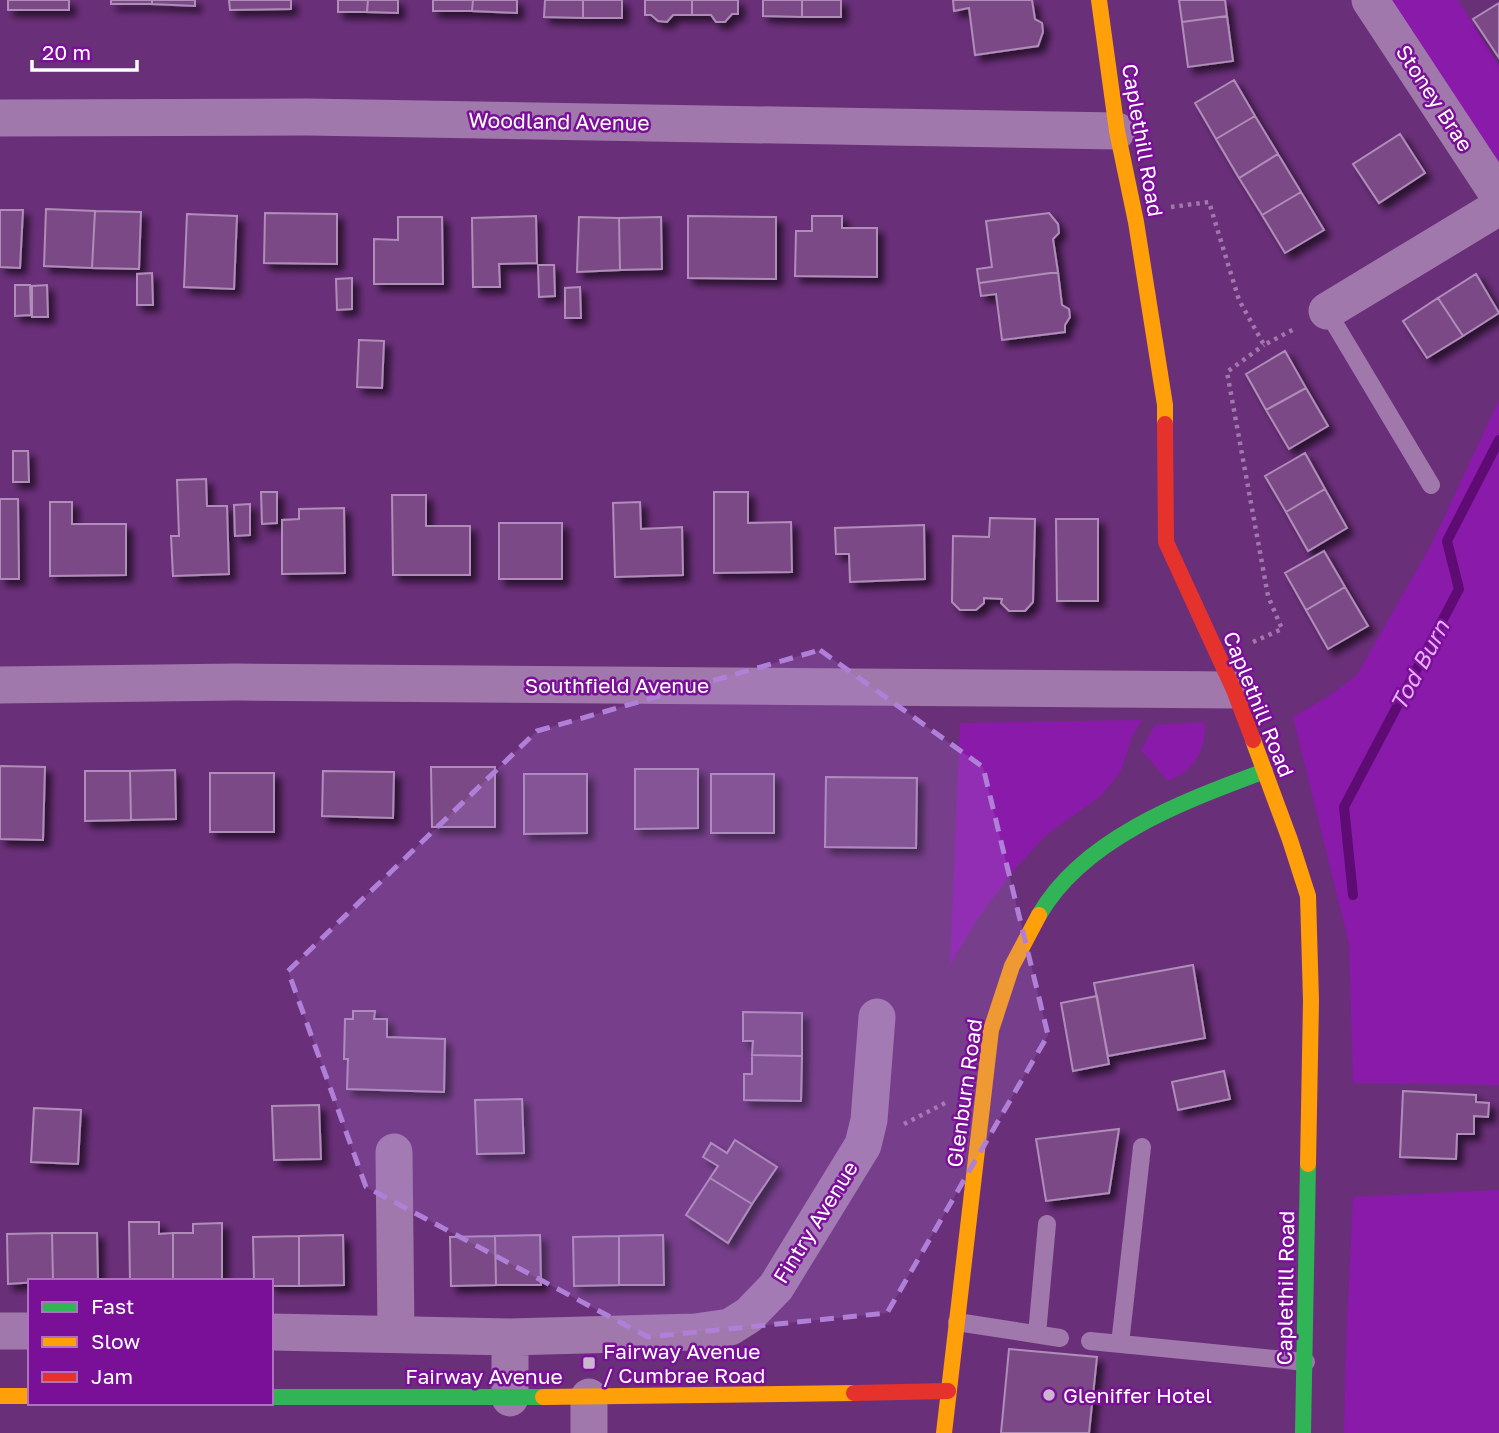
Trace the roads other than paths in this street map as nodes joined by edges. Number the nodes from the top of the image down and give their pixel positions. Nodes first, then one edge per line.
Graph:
1 (1099, 0) edge
2 (1370, 0) edge
3 (0, 118) edge
4 (1117, 131) junction
5 (1499, 196) edge
6 (1499, 206) edge
7 (1327, 311) joint
8 (1432, 485) dead end
9 (0, 685) edge
10 (1234, 690) junction
11 (1265, 771) junction
12 (877, 1017) dead end
13 (1142, 1147) dead end
14 (394, 1152) dead end
15 (1047, 1224) dead end
16 (957, 1322) junction
17 (0, 1331) edge
18 (28, 1331) edge
19 (273, 1332) edge
20 (396, 1333) junction
21 (1037, 1334) junction
22 (510, 1336) junction
23 (1060, 1338) dead end
24 (1090, 1341) dead end
25 (1120, 1344) junction
26 (1306, 1362) junction
27 (948, 1391) junction
28 (0, 1396) edge
29 (28, 1396) edge
30 (273, 1397) edge
31 (510, 1398) junction
32 (589, 1415) edge
33 (944, 1433) edge
34 (1303, 1433) edge

1 - 4 street, Caplethill Road
2 - 5 street, Stoney Brae
3 - 4 street, Woodland Avenue
4 - 10 street, Caplethill Road
6 - 7 street
7 - 8 lane
9 - 10 street, Southfield Avenue
10 - 11 street, Caplethill Road
11 - 16 street, Glenburn Road
11 - 26 street, Caplethill Road
12 - 22 street, Fintry Avenue
13 - 25 lane
14 - 20 street
15 - 21 lane
16 - 21 lane
16 - 27 street, Glenburn Road
17 - 18 street
19 - 20 street, Fintry Avenue
20 - 22 street, Fintry Avenue
21 - 23 lane
22 - 31 street
24 - 25 lane
25 - 26 lane
26 - 34 street, Caplethill Road
27 - 32 street, Fairway Avenue
27 - 33 street, Glenburn Road
28 - 29 street
30 - 31 street, Fairway Avenue
31 - 32 street, Fairway Avenue

